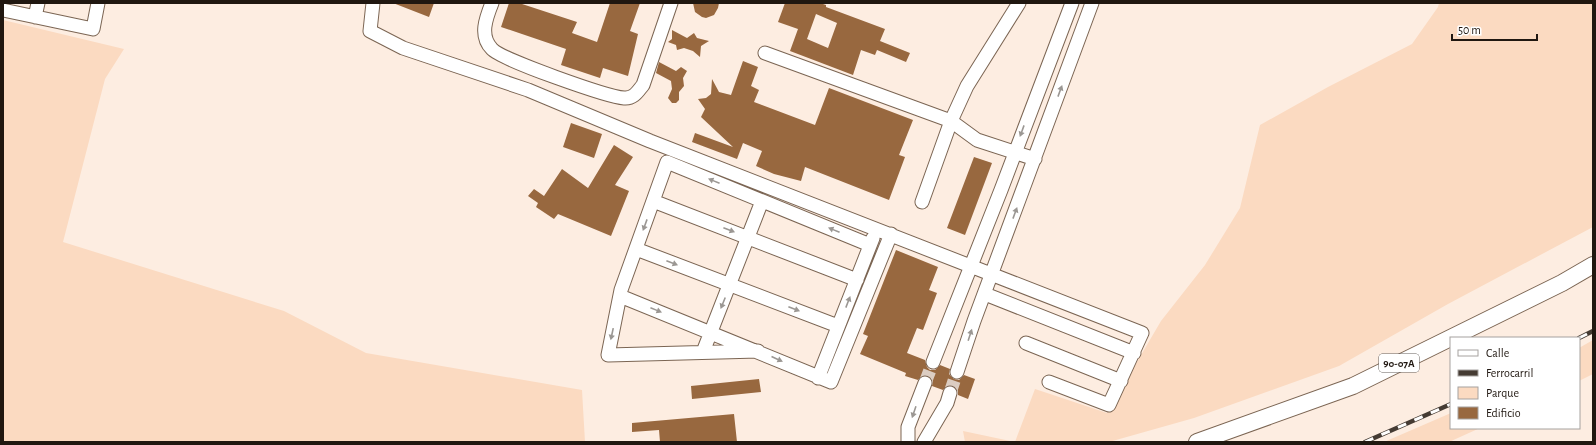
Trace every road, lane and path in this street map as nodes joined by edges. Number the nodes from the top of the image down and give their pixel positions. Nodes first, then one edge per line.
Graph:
1 (38, 3) edge
2 (98, 3) edge
3 (373, 3) edge
4 (492, 3) edge
5 (671, 3) edge
6 (1019, 3) edge
7 (1072, 3) edge
8 (1092, 3) edge
9 (3, 10) edge
10 (35, 17) junction
11 (1060, 37) junction
12 (1078, 44) junction
13 (765, 53) dead end
14 (951, 122) junction
15 (1014, 153) junction
16 (1035, 159) junction
17 (653, 201) junction
18 (762, 201) junction
19 (922, 202) dead end
20 (877, 229) junction
21 (891, 234) junction
22 (748, 238) junction
23 (870, 245) junction
24 (636, 249) junction
25 (1593, 265) edge
26 (971, 267) junction
27 (993, 274) junction
28 (857, 280) junction
29 (730, 285) junction
30 (985, 294) junction
31 (620, 296) junction
32 (838, 326) junction
33 (711, 332) junction
34 (1453, 337) edge
35 (1450, 338) edge
36 (1026, 343) dead end
37 (758, 351) junction
38 (703, 352) junction
39 (1134, 353) junction
40 (933, 362) tunnel mouth
41 (957, 372) tunnel mouth
42 (818, 378) junction
43 (1121, 381) junction
44 (1049, 382) dead end
45 (925, 383) tunnel mouth
46 (950, 393) tunnel mouth
47 (908, 442) edge
48 (924, 442) edge
49 (1197, 442) edge

1 - 10 street
2 - 10 street
3 - 20 street
4 - 5 street
6 - 14 street
7 - 11 street
8 - 12 street
9 - 10 street
11 - 12 street
11 -> 15 street
16 -> 12 street
13 - 14 street
14 - 15 street
14 - 19 street
15 - 16 street
15 - 26 street
27 -> 16 street
18 -> 17 street
17 -> 22 street
17 -> 24 street
18 - 22 street
23 -> 18 street
20 - 21 street
20 - 23 street
21 - 26 street
21 - 42 street
22 - 28 street
22 - 29 street
23 - 28 street
24 -> 29 street
24 - 31 street
25 - 34 main road, 90-07A
26 - 27 street
26 - 40 street
27 - 30 street
27 - 39 street
32 -> 28 street
29 -> 32 street
29 -> 33 street
30 - 39 street
41 -> 30 street
31 -> 33 street
31 -> 38 street
32 - 42 street
33 - 37 street
33 - 38 street
35 - 49 main road, 90-07A
36 - 43 street
37 - 38 street
37 -> 42 street
39 - 43 street
43 - 44 street
45 -> 47 street
46 - 48 street

